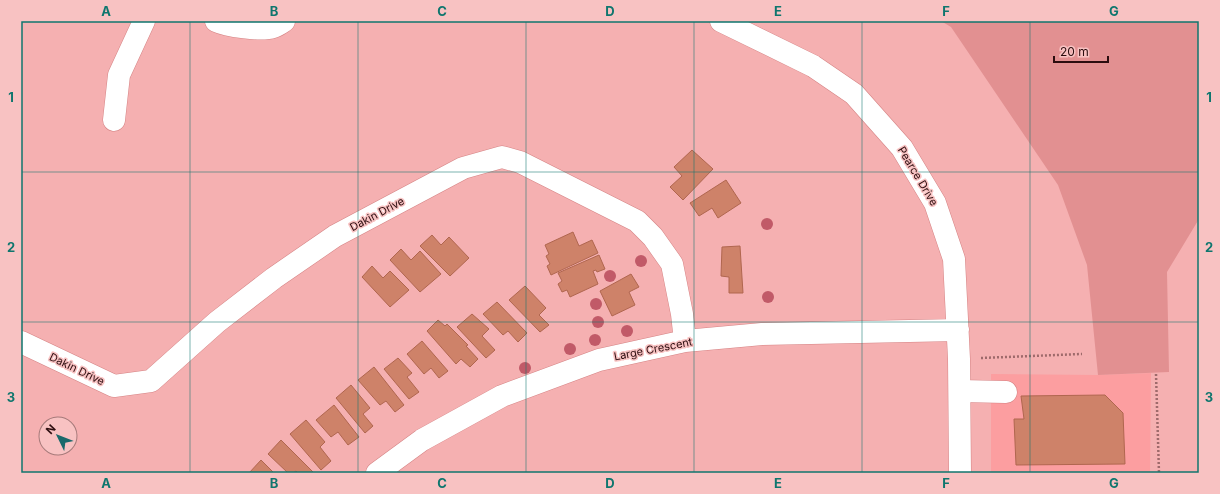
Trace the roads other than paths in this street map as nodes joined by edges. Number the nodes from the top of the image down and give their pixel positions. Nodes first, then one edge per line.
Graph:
1 (144, 21) edge
2 (216, 21) edge
3 (284, 21) edge
4 (721, 21) edge
5 (114, 120) dead end
6 (958, 330) junction
7 (685, 341) junction
8 (21, 342) edge
9 (960, 391) junction
10 (1006, 392) dead end
11 (377, 473) edge
12 (960, 473) edge

1 - 5 street
2 - 3 street
4 - 6 street, Pearce Drive
6 - 7 street, Large Crescent
6 - 9 street, Pearce Drive
7 - 8 street, Dakin Drive
7 - 11 street, Large Crescent
9 - 10 street
9 - 12 street, Pearce Drive

